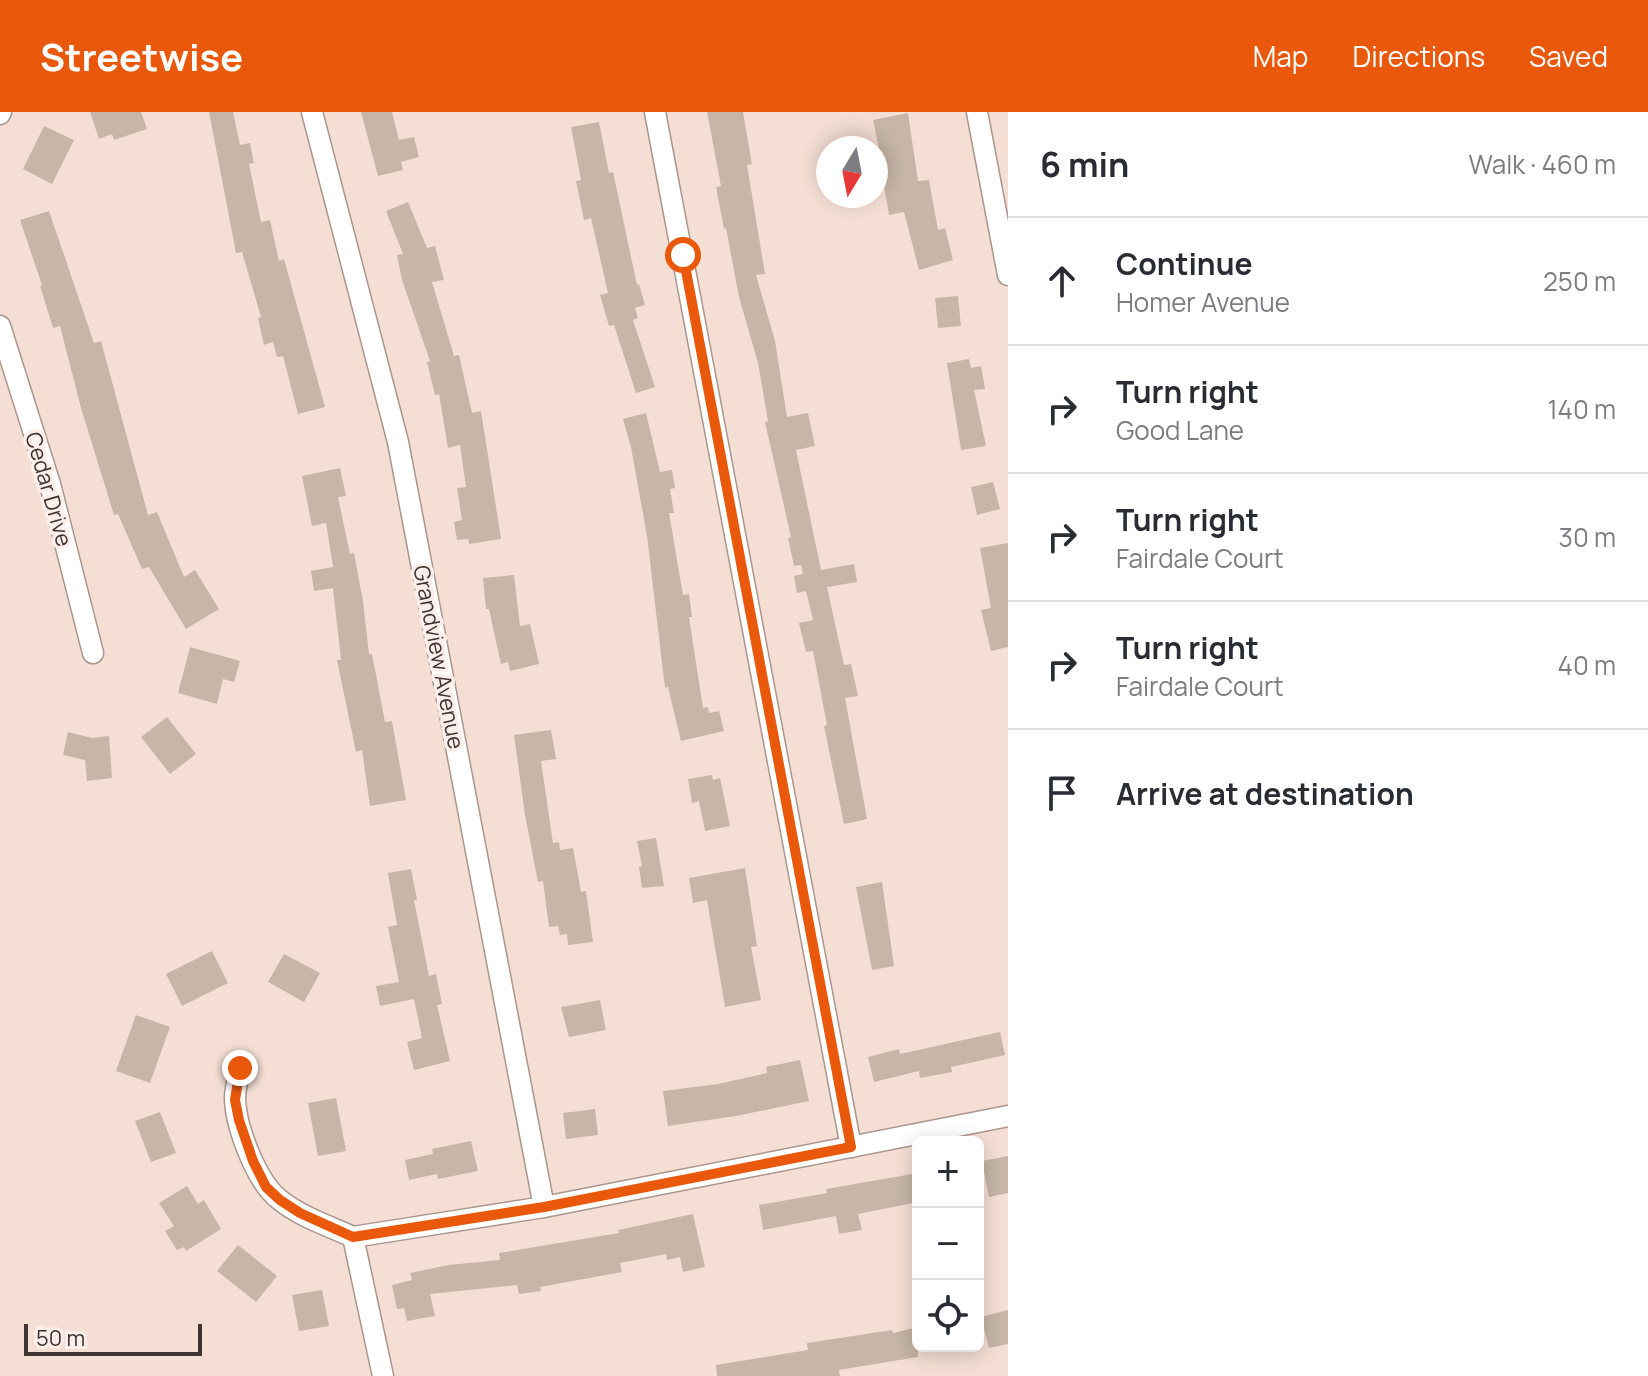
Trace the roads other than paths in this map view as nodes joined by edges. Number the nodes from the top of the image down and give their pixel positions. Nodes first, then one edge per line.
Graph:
1 (312, 112) edge
2 (655, 112) edge
3 (977, 112) edge
4 (1008, 275) edge
5 (0, 326) edge
6 (93, 653) dead end
7 (240, 1068) dead end
8 (1008, 1116) edge
9 (851, 1147) junction
10 (544, 1207) junction
11 (353, 1237) junction
12 (383, 1376) edge

1 - 10 street, Grandview Avenue
2 - 9 street
3 - 4 street
5 - 6 street, Cedar Drive
7 - 11 street
8 - 9 street
9 - 10 street
10 - 11 street
11 - 12 street

